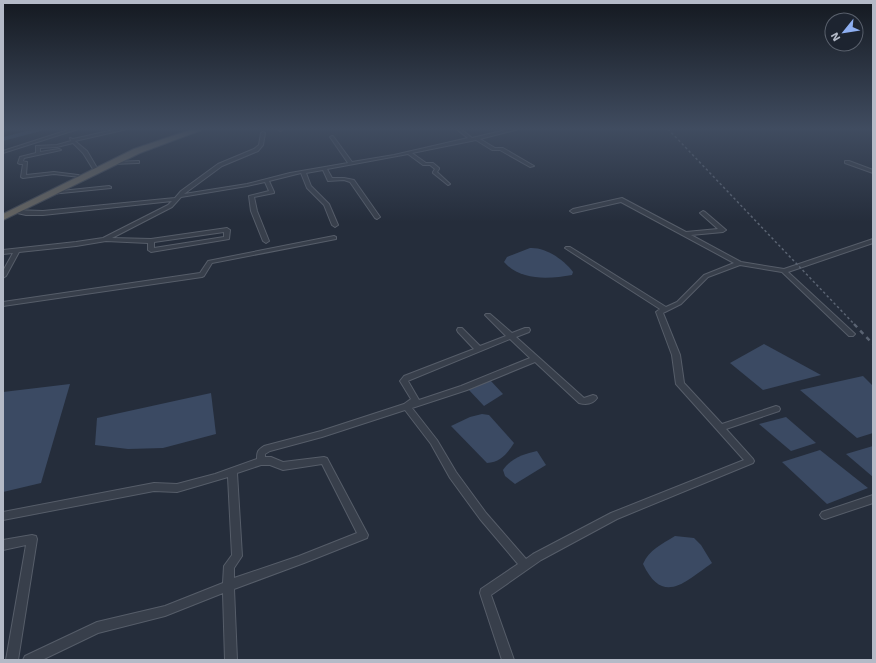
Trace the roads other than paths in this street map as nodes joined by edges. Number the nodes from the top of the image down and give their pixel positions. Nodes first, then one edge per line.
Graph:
1 (21, 160) edge
2 (90, 160) edge
3 (112, 160) edge
4 (120, 160) edge
5 (232, 160) edge
6 (349, 160) edge
7 (369, 160) edge
8 (419, 160) edge
9 (521, 160) edge
10 (137, 162) dead end
11 (847, 162) dead end
12 (114, 163) junction
13 (351, 163) junction
14 (532, 166) dead end
15 (95, 168) junction
16 (324, 168) junction
17 (303, 172) junction
18 (873, 172) edge
19 (78, 176) junction
20 (266, 180) junction
21 (448, 184) dead end
22 (109, 187) dead end
23 (51, 193) junction
24 (178, 198) junction
25 (15, 211) junction
26 (574, 211) dead end
27 (3, 212) edge
28 (703, 213) dead end
29 (3, 217) edge
30 (377, 217) dead end
31 (335, 225) dead end
32 (684, 234) junction
33 (334, 238) dead end
34 (105, 239) junction
35 (151, 241) junction
36 (266, 241) dead end
37 (873, 241) edge
38 (568, 248) dead end
39 (17, 250) junction
40 (3, 252) edge
41 (739, 263) junction
42 (784, 271) junction
43 (3, 276) edge
44 (3, 304) edge
45 (665, 309) junction
46 (488, 314) dead end
47 (460, 330) dead end
48 (527, 330) dead end
49 (851, 334) dead end
50 (512, 336) junction
51 (479, 350) junction
52 (534, 356) junction
53 (592, 398) dead end
54 (776, 409) dead end
55 (720, 428) junction
56 (261, 460) junction
57 (232, 471) junction
58 (873, 499) edge
59 (825, 515) dead end
60 (3, 516) edge
61 (3, 545) edge
62 (525, 565) junction
63 (228, 586) junction
64 (12, 660) edge
65 (29, 660) edge
66 (232, 660) edge
67 (508, 660) edge

1 - 19 street
2 - 15 street
3 - 15 highway
4 - 12 highway
5 - 24 street
6 - 13 street
7 - 13 street
8 - 21 street
9 - 14 street
10 - 12 street
11 - 18 street
12 - 23 highway
13 - 16 street
15 - 19 highway
16 - 17 street
16 - 30 street
17 - 20 street
17 - 31 street
19 - 27 highway
20 - 24 street
20 - 36 street
22 - 23 street
23 - 25 highway
24 - 25 street
24 - 34 street
25 - 29 highway
26 - 32 street
28 - 32 street
32 - 41 street
33 - 44 street
34 - 35 street
34 - 39 street
35 - 35 street
37 - 42 street
38 - 45 street
39 - 40 street
39 - 43 street
41 - 42 street
41 - 45 street
42 - 49 street
45 - 55 street
46 - 50 street
47 - 51 street
48 - 50 street
50 - 51 street
50 - 52 street
51 - 56 street
52 - 53 street
52 - 62 street
54 - 55 street
55 - 62 street
56 - 57 street
56 - 63 street
57 - 60 street
57 - 63 street
58 - 59 street
61 - 64 street
62 - 67 street
63 - 65 street
63 - 66 street

